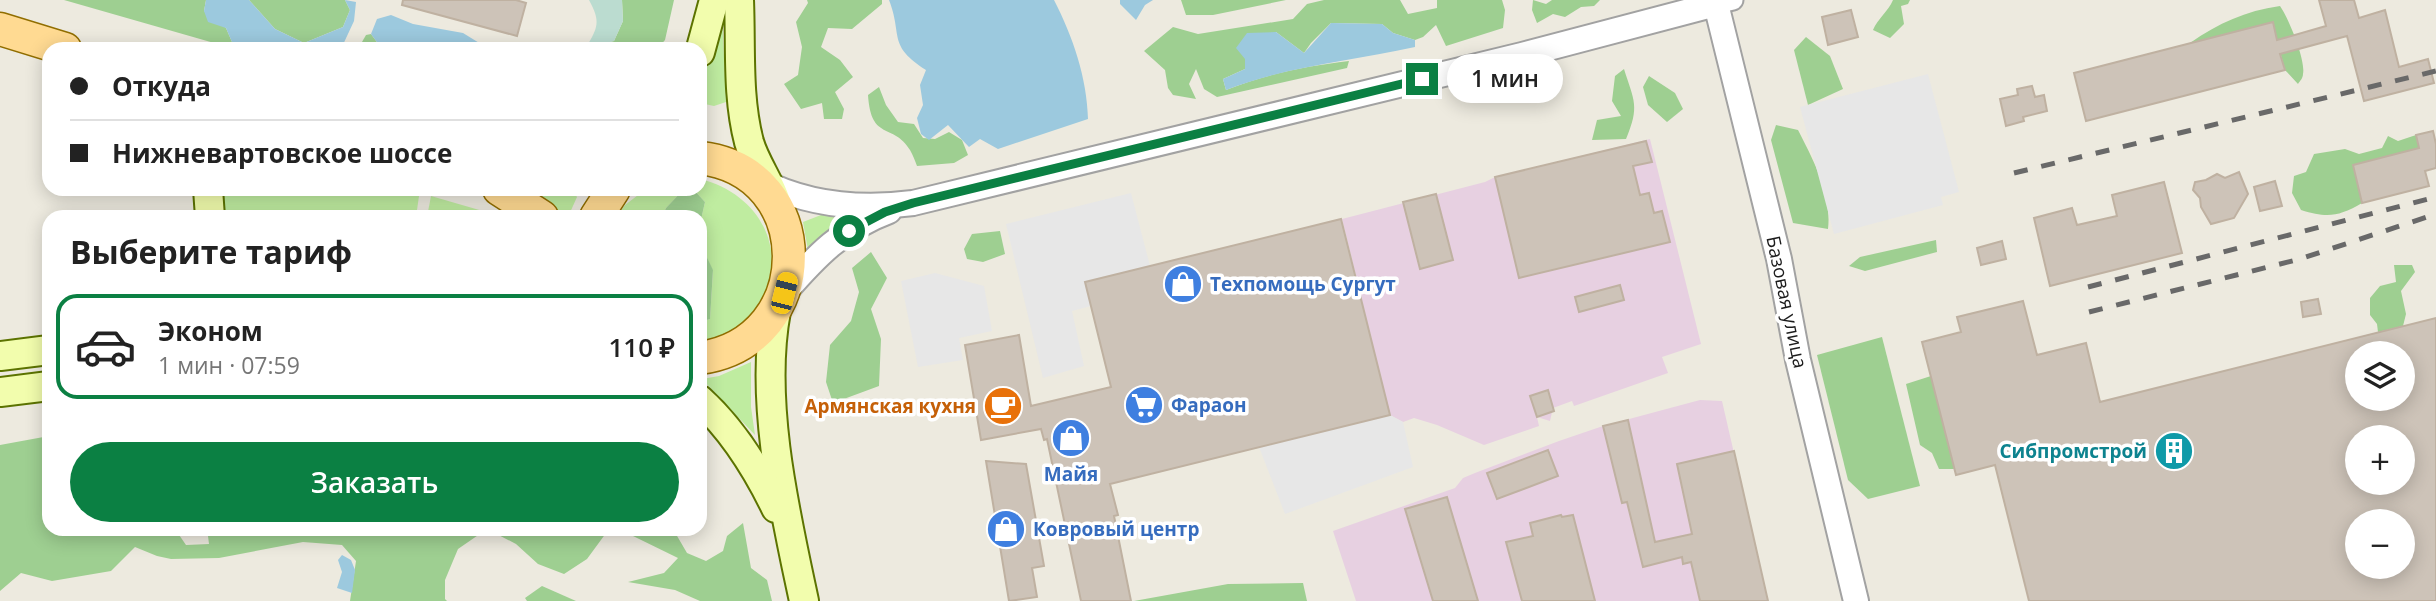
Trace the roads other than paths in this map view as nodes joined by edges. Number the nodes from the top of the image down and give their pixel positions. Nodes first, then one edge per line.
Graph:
1 (713, 0) edge
2 (739, 0) edge
3 (1725, 2) edge
4 (0, 29) edge
5 (42, 42) edge
6 (702, 42) edge
7 (707, 160) edge
8 (510, 196) edge
9 (776, 201) junction
10 (913, 203) junction
11 (530, 210) edge
12 (780, 302) junction
13 (42, 351) edge
14 (0, 356) edge
15 (707, 356) edge
16 (42, 387) edge
17 (0, 392) edge
18 (707, 408) edge
19 (790, 536) junction
20 (804, 601) edge
21 (1856, 601) edge

1 - 6 main road
2 - 9 main road
3 - 10 street
3 - 21 street, Базовая улица
4 - 5 main road
7 - 9 main road
8 - 11 main road
9 - 10 street
9 - 12 main road
10 - 12 street
12 - 15 main road
12 - 19 main road
13 - 14 main road
16 - 17 main road
18 - 19 main road
19 - 20 main road

